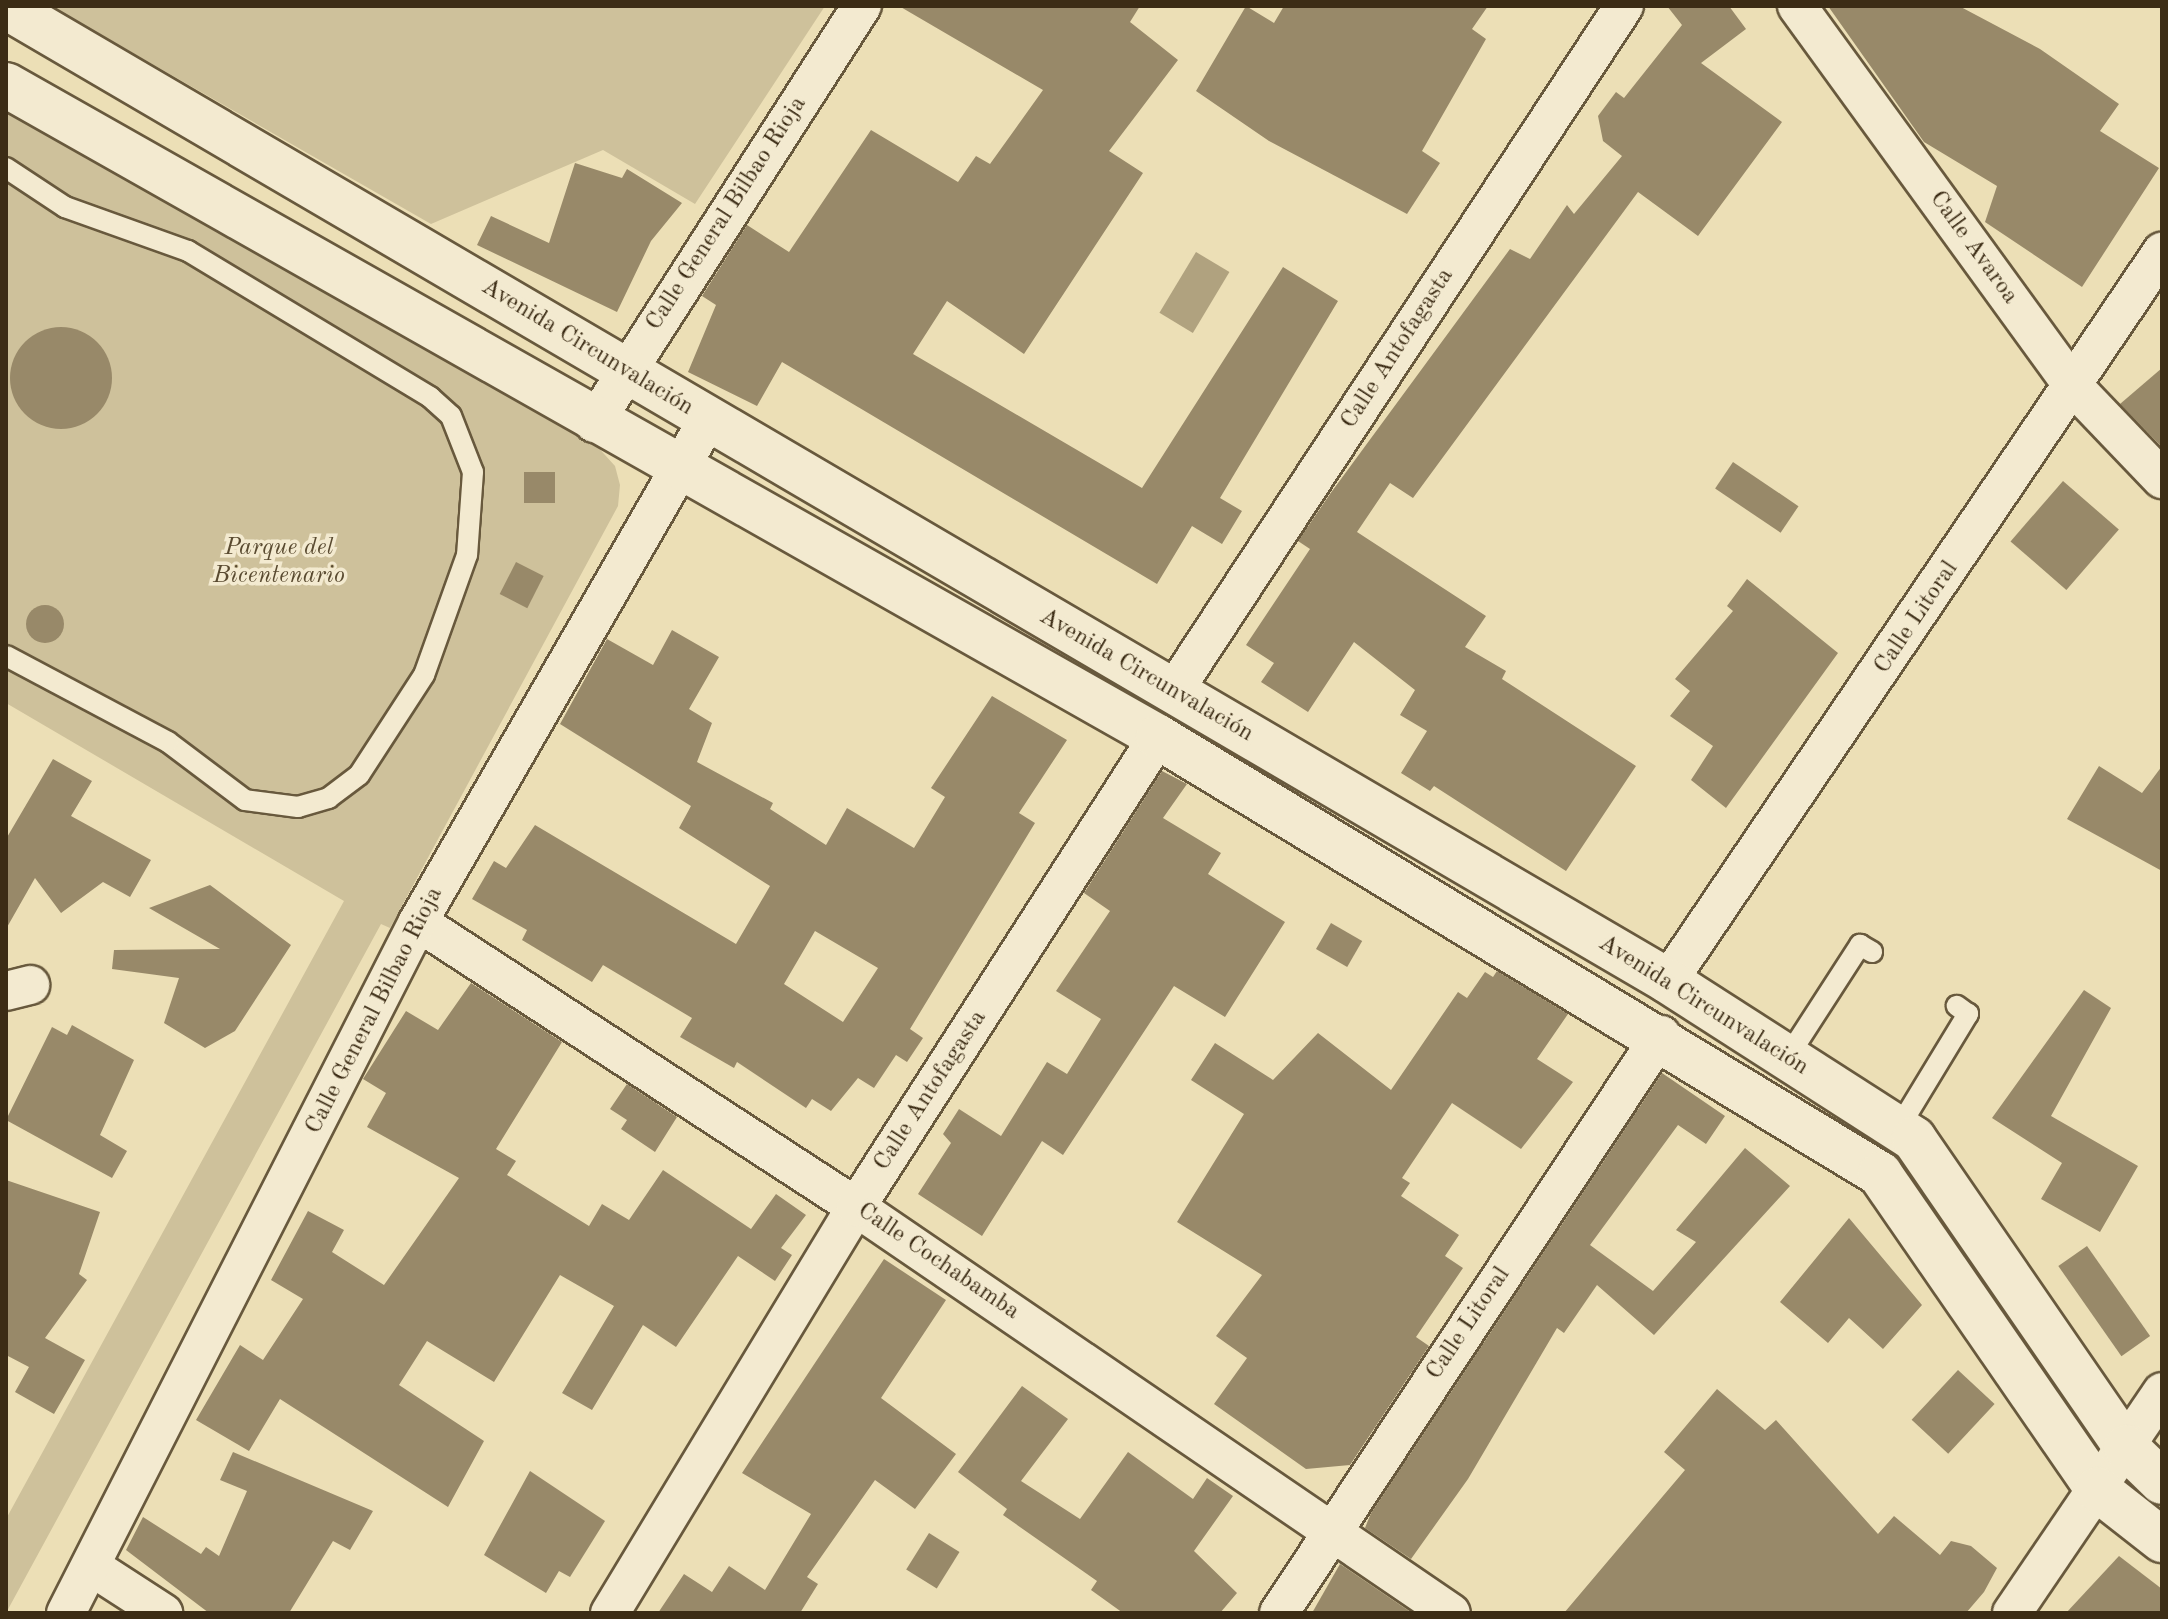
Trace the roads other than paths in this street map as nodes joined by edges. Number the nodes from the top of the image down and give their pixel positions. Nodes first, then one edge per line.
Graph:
1 (862, 6) edge
2 (1624, 6) edge
3 (1797, 6) edge
4 (6, 7) edge
5 (6, 85) edge
6 (6, 168) edge
7 (2162, 252) edge
8 (626, 368) junction
9 (2075, 388) junction
10 (707, 421) junction
11 (594, 423) junction
12 (681, 466) junction
13 (2162, 479) edge
14 (6, 656) edge
15 (1173, 692) junction
16 (1158, 737) junction
17 (418, 922) junction
18 (1872, 952) dead end
19 (1668, 981) junction
20 (1957, 1006) dead end
21 (1661, 1035) junction
22 (1787, 1058) junction
23 (1898, 1129) junction
24 (856, 1207) junction
25 (2162, 1392) edge
26 (2126, 1447) junction
27 (2162, 1482) edge
28 (2097, 1489) junction
29 (1331, 1531) junction
30 (2162, 1540) edge
31 (92, 1567) junction
32 (66, 1613) edge
33 (163, 1613) edge
34 (610, 1613) edge
35 (1279, 1613) edge
36 (1451, 1613) edge
37 (2012, 1613) edge

1 - 8 street, Calle General Bilbao Rioja
2 - 15 street, Calle Antofagasta
3 - 9 street, Calle Avaroa
4 - 8 main road, Avenida Circunvalación
5 - 11 main road, Avenida Circunvalación
6 - 14 lane
7 - 9 street, Calle Litoral
8 - 10 main road, Avenida Circunvalación
8 - 11 street, Calle General Bilbao Rioja
9 - 13 street, Calle Avaroa
9 - 19 street, Calle Litoral
10 - 12 street, Calle General Bilbao Rioja
10 - 15 main road, Avenida Circunvalación
11 - 12 main road, Avenida Circunvalación
12 - 16 main road, Avenida Circunvalación
12 - 17 street, Calle General Bilbao Rioja
15 - 19 main road, Avenida Circunvalación
16 - 21 main road, Avenida Circunvalación
16 - 24 street, Calle Antofagasta
17 - 24 street, Calle Cochabamba
17 - 31 street, Calle General Bilbao Rioja
18 - 22 lane
19 - 22 main road, Avenida Circunvalación
20 - 23 lane
21 - 28 main road, Avenida Circunvalación
21 - 29 street, Calle Litoral
22 - 23 main road, Avenida Circunvalación
23 - 26 main road, Avenida Circunvalación
24 - 29 street, Calle Cochabamba
24 - 34 street, Calle Antofagasta
25 - 26 street
26 - 27 main road, Avenida Circunvalación
26 - 28 street
28 - 30 main road, Avenida Circunvalación
28 - 37 street
29 - 35 street, Calle Litoral
29 - 36 street, Calle Cochabamba
31 - 32 street, Calle General Bilbao Rioja
31 - 33 street

